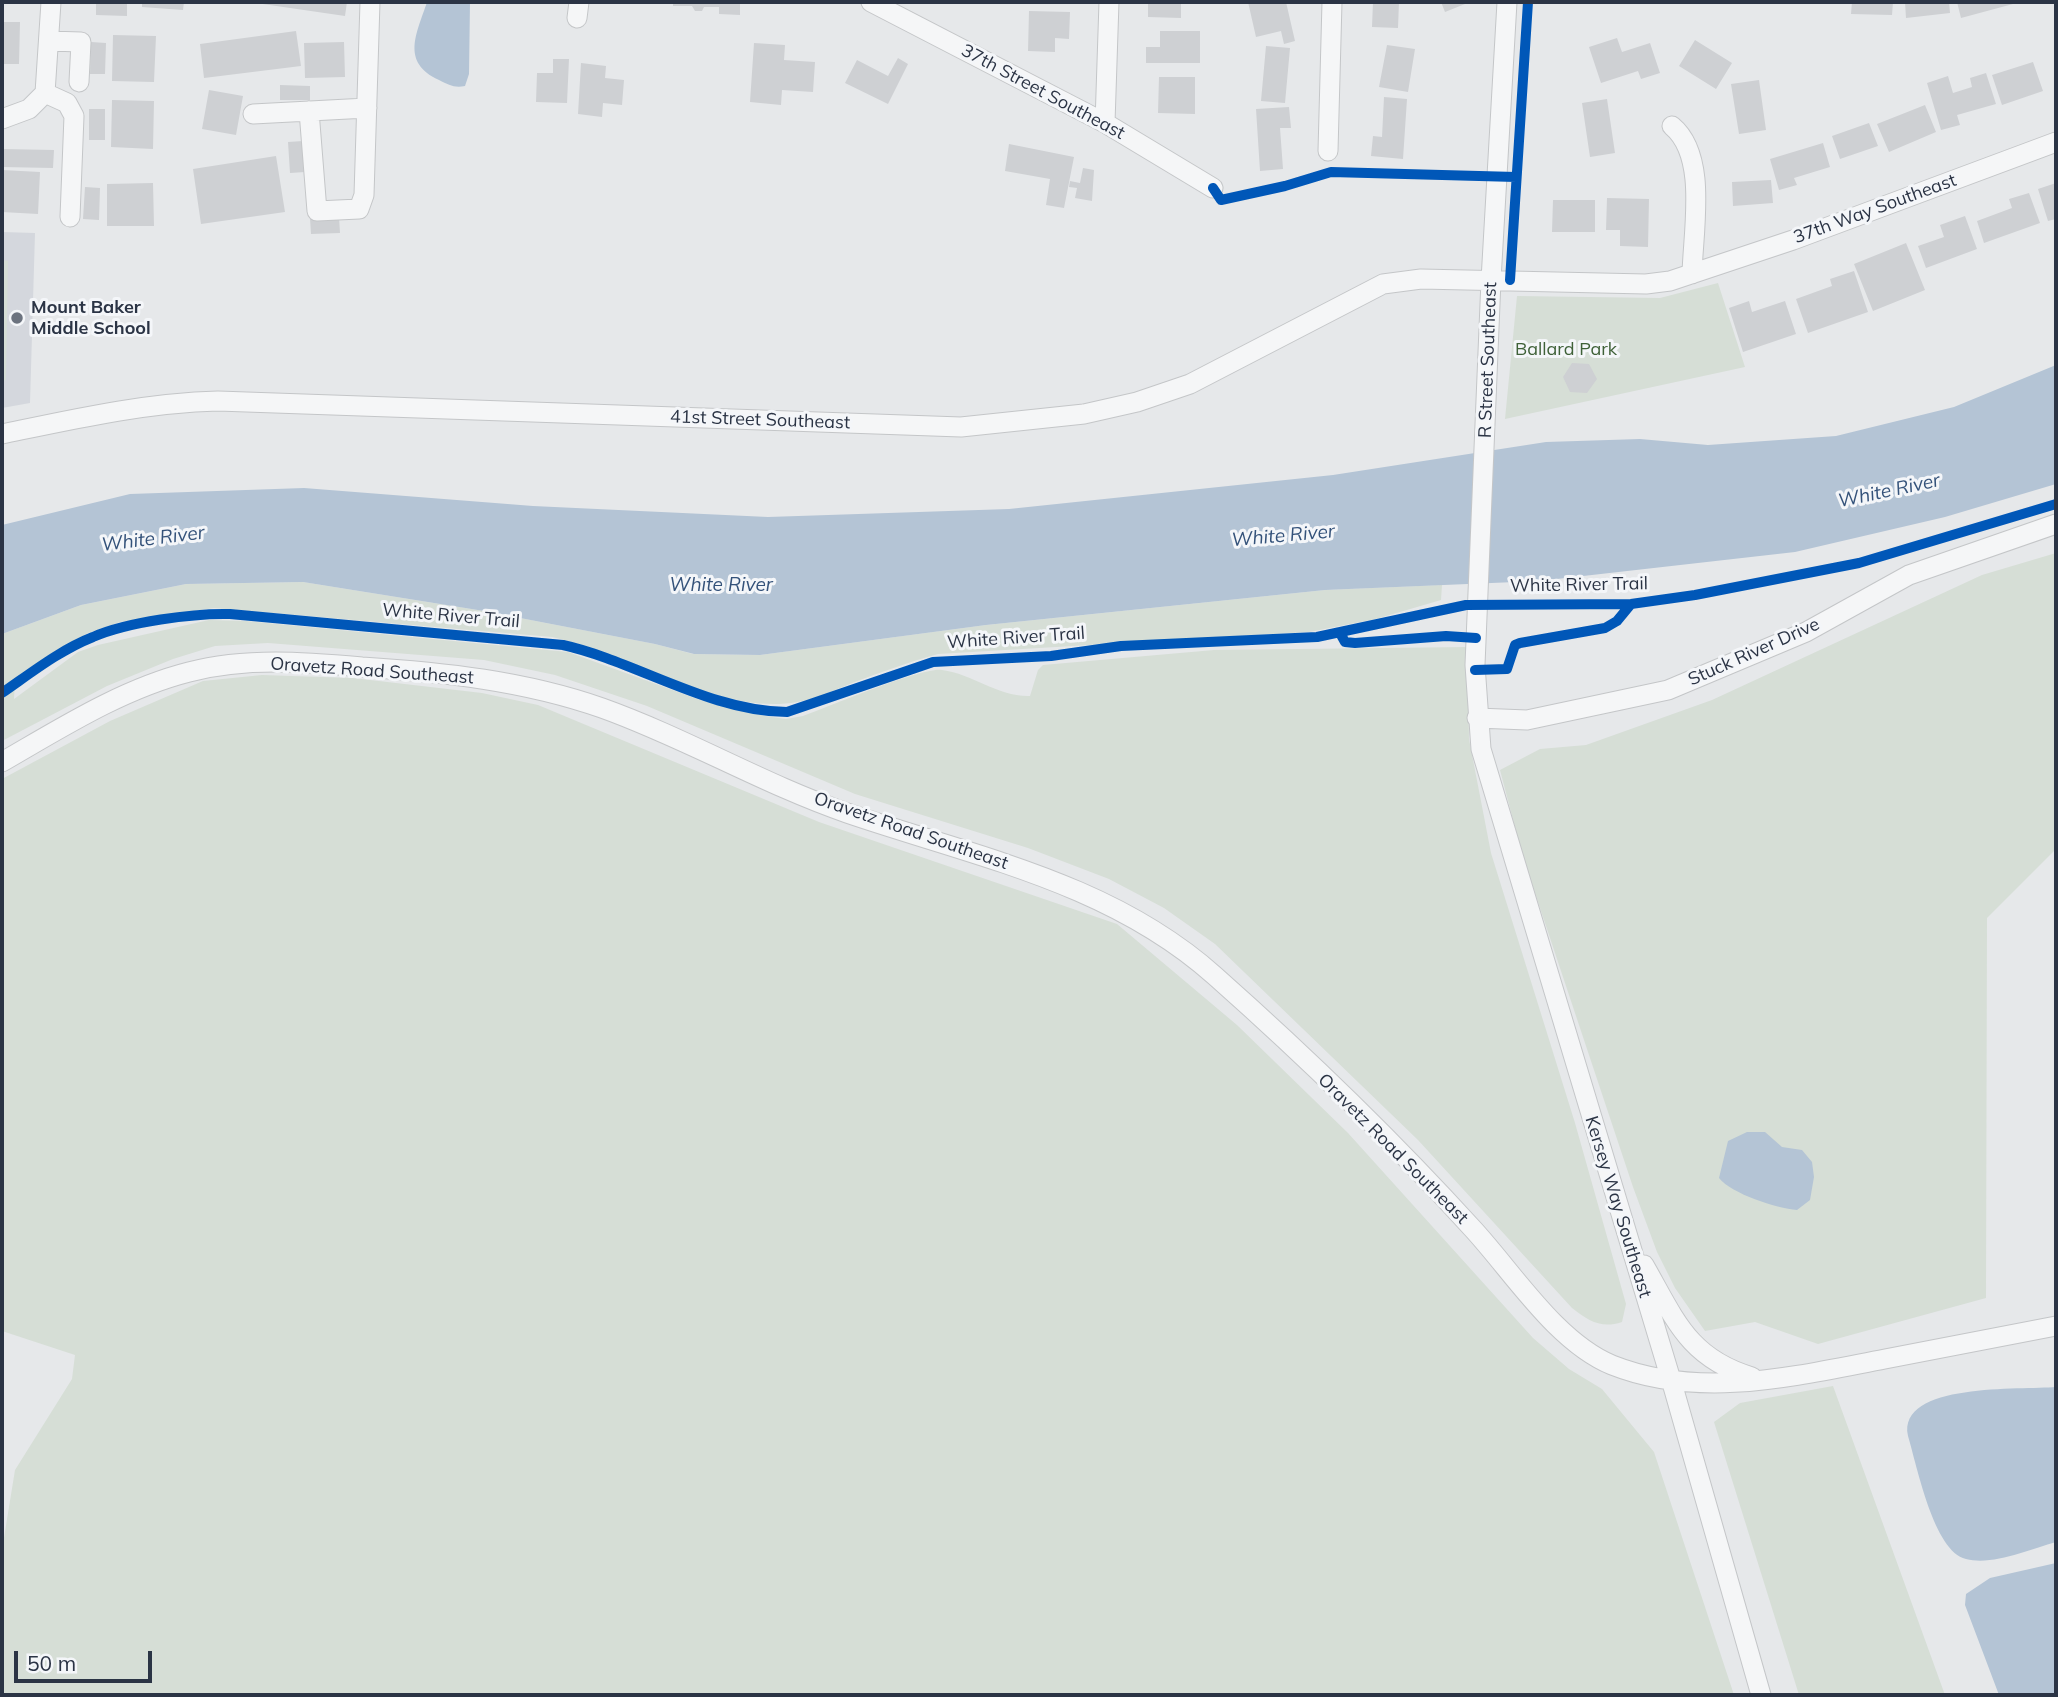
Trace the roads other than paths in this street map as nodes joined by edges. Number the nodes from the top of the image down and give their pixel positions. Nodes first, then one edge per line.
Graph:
1 (51, 2) edge
2 (370, 2) edge
3 (871, 2) edge
4 (1109, 2) edge
5 (1332, 2) edge
6 (1507, 2) edge
7 (49, 41) junction
8 (79, 82) dead end
9 (45, 93) junction
10 (367, 108) junction
11 (309, 111) junction
12 (253, 114) dead end
13 (2, 119) edge
14 (1105, 123) junction
15 (1672, 126) dead end
16 (2056, 142) edge
17 (1328, 151) dead end
18 (1213, 188) dead end
19 (70, 217) dead end
20 (1692, 274) junction
21 (1491, 280) junction
22 (2, 433) edge
23 (2056, 524) edge
24 (1477, 718) junction
25 (2, 762) edge
26 (1626, 1235) junction
27 (2056, 1326) edge
28 (1767, 1381) junction
29 (1672, 1383) junction
30 (1761, 1695) edge

1 - 7 street
2 - 10 street
3 - 14 street, 37th Street Southeast
4 - 14 street
5 - 17 street
6 - 21 street, R Street Southeast
7 - 8 street
7 - 9 street
9 - 13 street
9 - 19 street
10 - 11 street
10 - 11 street
11 - 12 street
14 - 18 street, 37th Street Southeast
15 - 20 street
16 - 20 street, 37th Way Southeast
20 - 21 street
21 - 22 street, 41st Street Southeast
21 - 24 street, R Street Southeast
23 - 24 street, Stuck River Drive
24 - 26 street, Kersey Way Southeast
25 - 29 street, Oravetz Road Southeast
26 - 28 street
26 - 29 street, Kersey Way Southeast
27 - 28 street, Oravetz Road Southeast
28 - 29 street, Oravetz Road Southeast
29 - 30 street, Kersey Way Southeast

